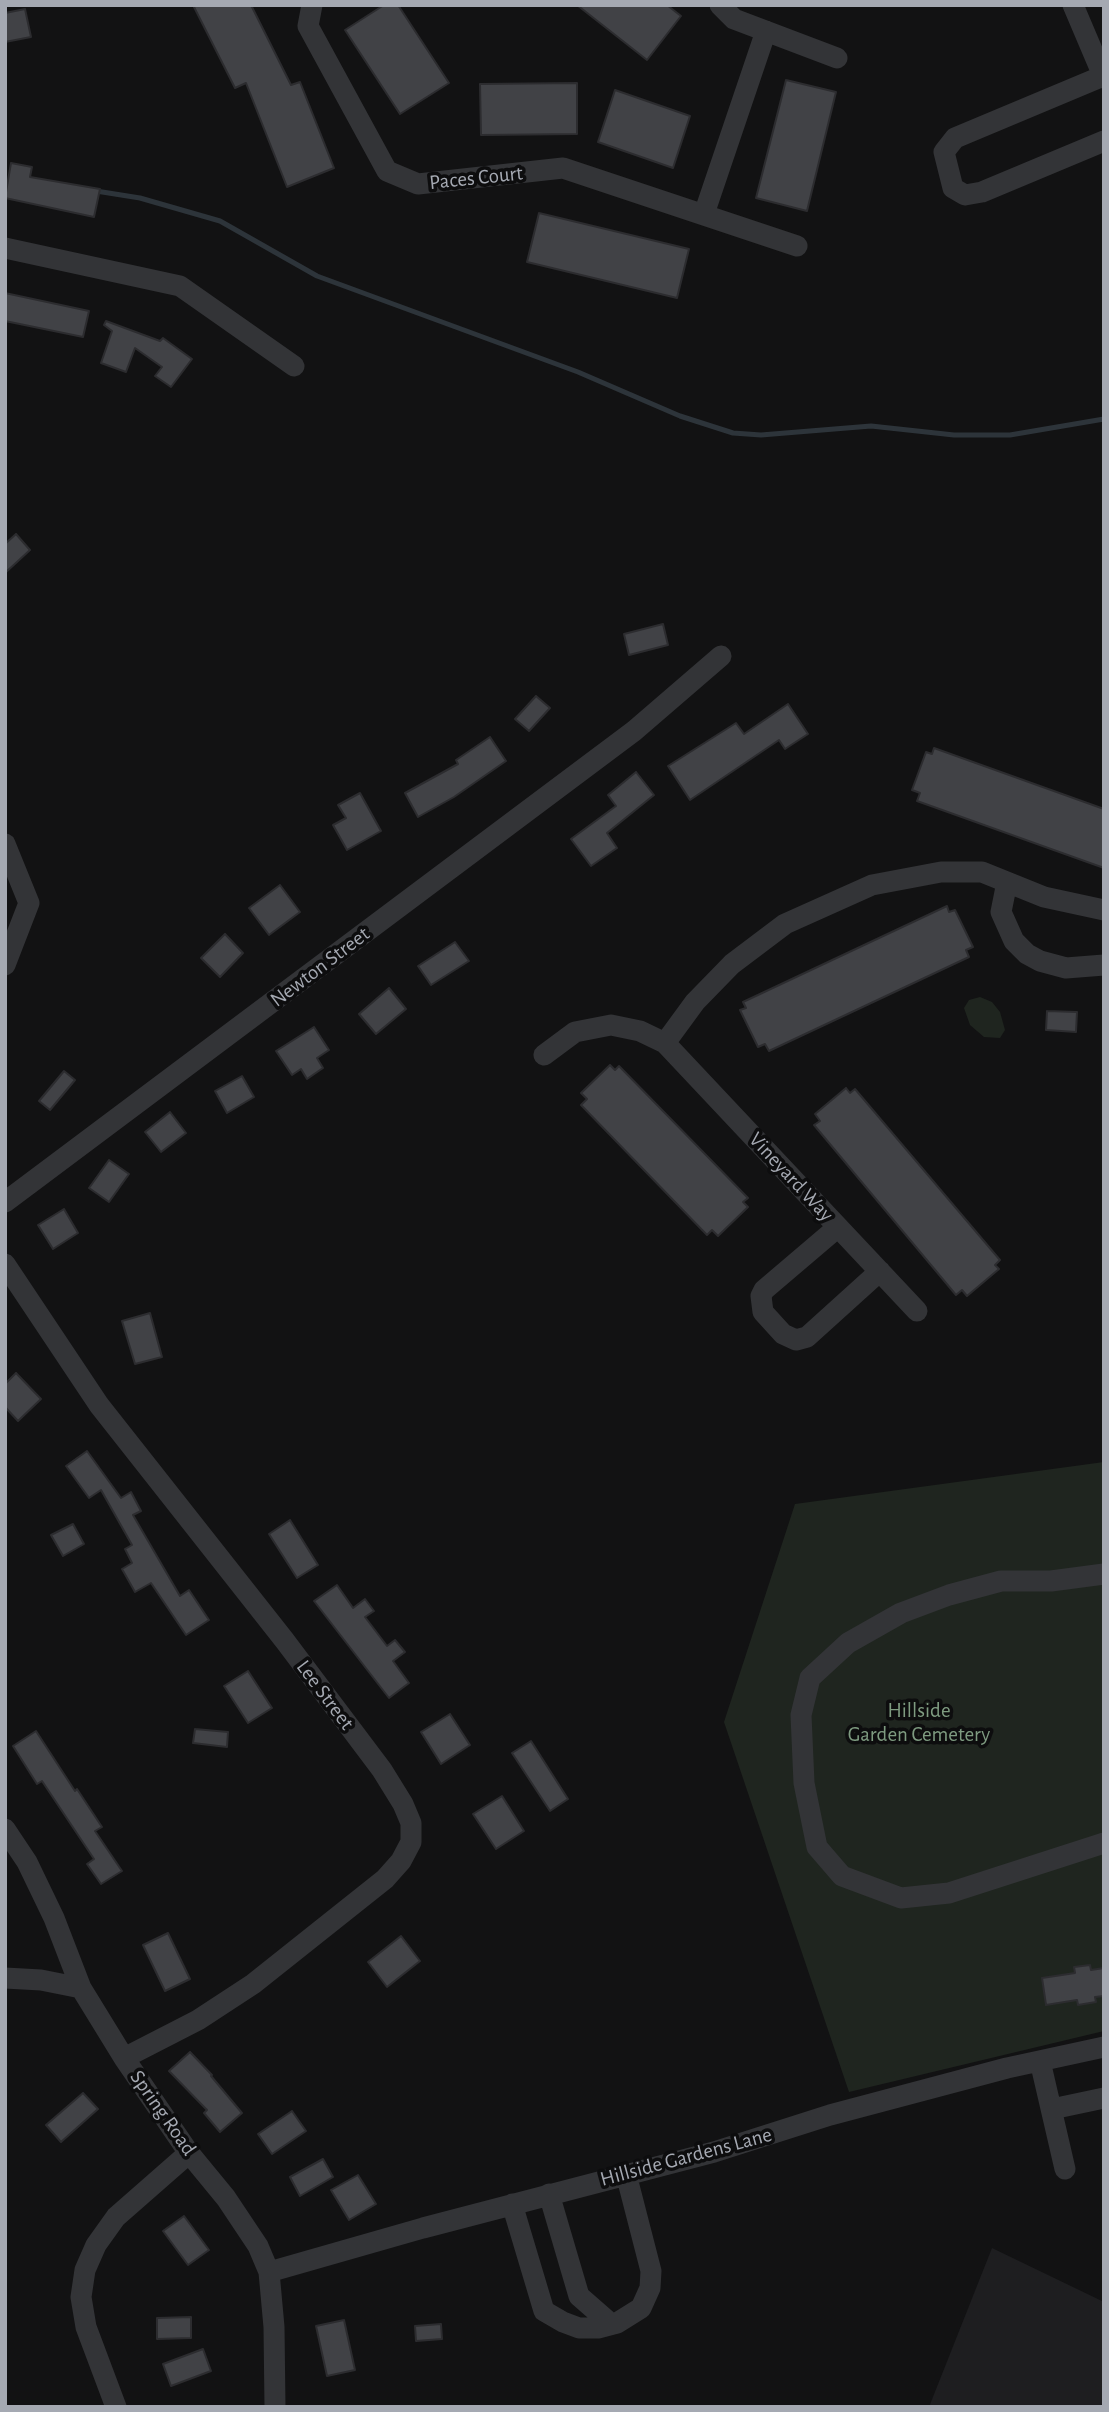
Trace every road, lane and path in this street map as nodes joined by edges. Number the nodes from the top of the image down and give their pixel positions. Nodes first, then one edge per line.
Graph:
1 (312, 5) edge
2 (720, 5) edge
3 (1073, 5) edge
4 (766, 31) junction
5 (837, 58) dead end
6 (1103, 77) edge
7 (1104, 141) edge
8 (704, 214) junction
9 (797, 246) dead end
10 (5, 248) edge
11 (294, 366) dead end
12 (721, 656) dead end
13 (5, 844) edge
14 (1007, 882) junction
15 (1104, 910) edge
16 (5, 965) edge
17 (1104, 965) edge
18 (665, 1043) junction
19 (544, 1055) dead end
20 (5, 1202) edge
21 (838, 1227) junction
22 (5, 1264) edge
23 (880, 1271) junction
24 (917, 1311) dead end
25 (1104, 1574) edge
26 (5, 1829) edge
27 (1104, 1843) edge
28 (5, 1978) edge
29 (82, 1988) junction
30 (1104, 2048) edge
31 (124, 2058) junction
32 (1040, 2061) junction
33 (1104, 2098) edge
34 (1052, 2109) junction
35 (189, 2153) junction
36 (1065, 2169) dead end
37 (626, 2174) junction
38 (549, 2194) junction
39 (512, 2204) junction
40 (269, 2272) junction
41 (611, 2324) junction
42 (116, 2407) edge
43 (275, 2407) edge

1 - 8 street, Paces Court
2 - 4 street
3 - 6 street
4 - 5 street
4 - 8 street
6 - 7 street
8 - 9 street, Paces Court
10 - 11 street
12 - 20 street, Newton Street
13 - 16 street
14 - 15 street
14 - 17 street
14 - 18 street
18 - 19 street, Vineyard Way
18 - 21 street, Vineyard Way
21 - 23 street, Vineyard Way
21 - 23 street
22 - 31 street, Lee Street
23 - 24 street, Vineyard Way
25 - 27 street
26 - 29 street, Spring Road
28 - 29 street
29 - 31 street, Spring Road
30 - 32 street, Hillside Gardens Lane
31 - 35 street, Spring Road
32 - 34 street
32 - 37 street, Hillside Gardens Lane
33 - 34 street
34 - 36 street
35 - 40 street, Spring Road
35 - 42 street
37 - 38 street, Hillside Gardens Lane
37 - 41 street
38 - 39 street, Hillside Gardens Lane
38 - 41 street
39 - 40 street, Hillside Gardens Lane
39 - 41 street
40 - 43 street, Spring Road

